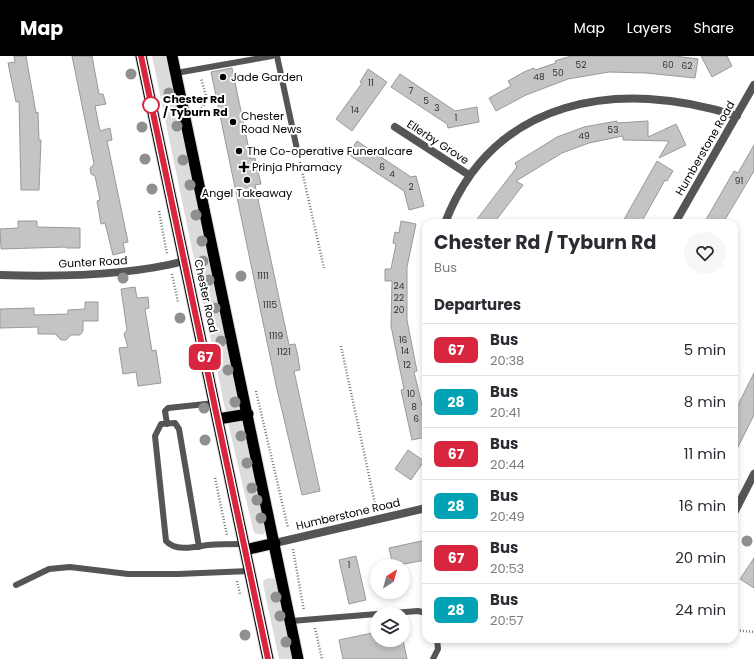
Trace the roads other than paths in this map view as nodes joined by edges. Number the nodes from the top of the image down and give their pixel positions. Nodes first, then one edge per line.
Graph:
1 (141, 56) edge
2 (172, 56) edge
3 (272, 56) edge
4 (277, 56) edge
5 (176, 73) junction
6 (754, 85) edge
7 (737, 116) junction
8 (395, 127) dead end
9 (298, 154) road end
10 (469, 175) junction
11 (447, 219) edge
12 (677, 219) edge
13 (185, 261) junction
14 (0, 275) edge
15 (214, 403) junction
16 (248, 414) junction
17 (218, 419) junction
18 (167, 424) junction
19 (754, 474) edge
20 (738, 505) edge
21 (422, 509) edge
22 (275, 543) junction
23 (199, 547) junction
24 (244, 547) junction
25 (249, 571) junction
26 (16, 585) dead end
27 (410, 612) edge
28 (422, 612) edge
29 (370, 615) edge
30 (290, 621) junction
31 (437, 643) edge
32 (268, 659) edge
33 (298, 659) edge
34 (433, 659) edge

1 - 13 highway, Chester Road
2 - 5 highway, Chester Road
3 - 5 lane
4 - 9 lane
5 - 16 highway, Chester Road
6 - 7 street, Humberstone Road
7 - 10 street
7 - 12 street, Humberstone Road
8 - 10 street, Ellerby Grove
10 - 11 street
13 - 14 street, Gunter Road
13 - 15 highway, Chester Road
15 - 17 highway, Chester Road
15 - 18 lane
16 - 17 highway
16 - 22 highway, Chester Road
17 - 24 highway, Chester Road
18 - 23 lane
18 - 23 lane
19 - 20 street
21 - 22 street, Humberstone Road
22 - 24 highway
22 - 30 highway, Chester Road
23 - 24 lane
24 - 25 highway, Chester Road
25 - 26 lane
25 - 32 highway, Chester Road
27 - 28 lane
29 - 30 lane
30 - 33 highway, Chester Road
31 - 34 lane

